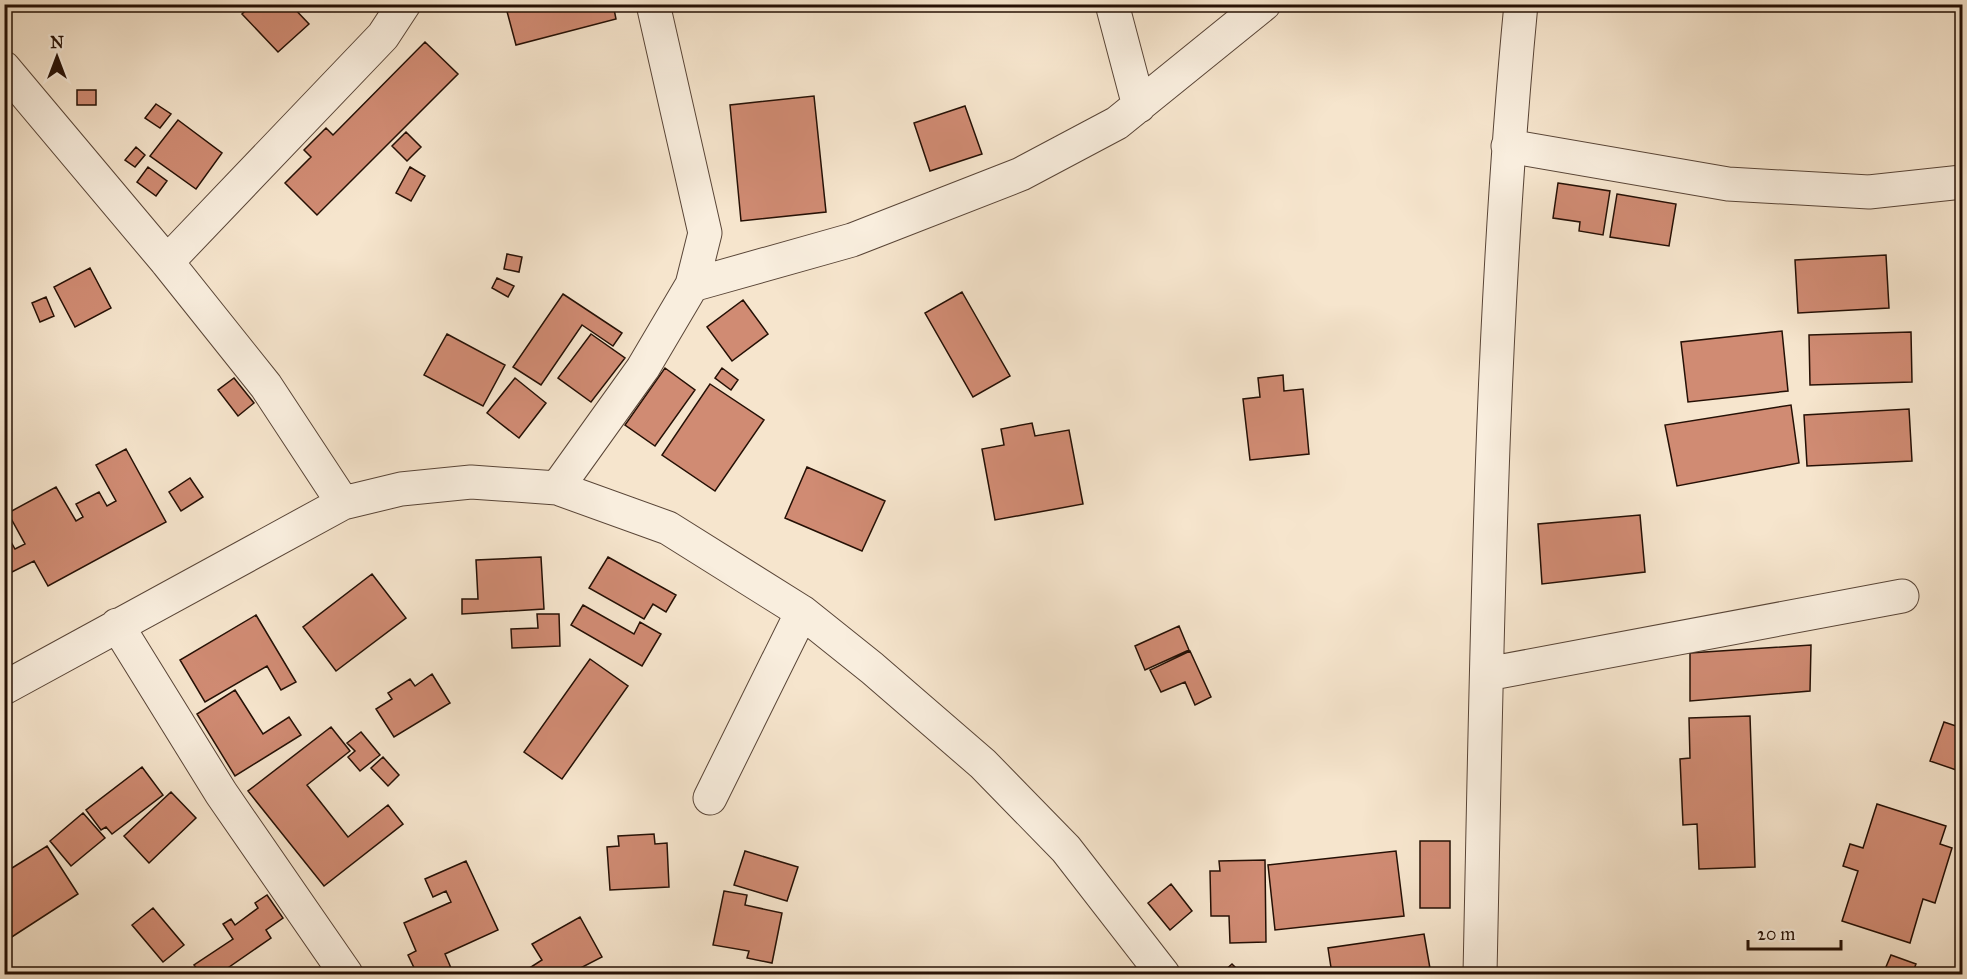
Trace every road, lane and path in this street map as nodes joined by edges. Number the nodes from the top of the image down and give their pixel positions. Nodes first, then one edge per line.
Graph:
1 (404, 4) edge
2 (653, 4) edge
3 (1112, 4) edge
4 (1264, 4) edge
5 (1521, 4) edge
6 (4, 68) edge
7 (1138, 106) junction
8 (1508, 146) junction
9 (1962, 182) edge
10 (168, 262) junction
11 (692, 285) junction
12 (557, 488) junction
13 (343, 503) junction
14 (1902, 596) dead end
15 (802, 612) junction
16 (117, 625) junction
17 (1487, 674) junction
18 (4, 688) edge
19 (710, 798) dead end
20 (346, 975) edge
21 (1162, 975) edge
22 (1480, 975) edge

1 - 10 street
2 - 11 street
3 - 7 street
4 - 7 street
5 - 8 street
6 - 10 street
7 - 11 street
8 - 9 street
8 - 17 street
10 - 13 street
11 - 12 street
12 - 13 street
12 - 15 street
13 - 16 street
14 - 17 street
15 - 19 street
15 - 21 street
16 - 18 street
16 - 20 street
17 - 22 street

